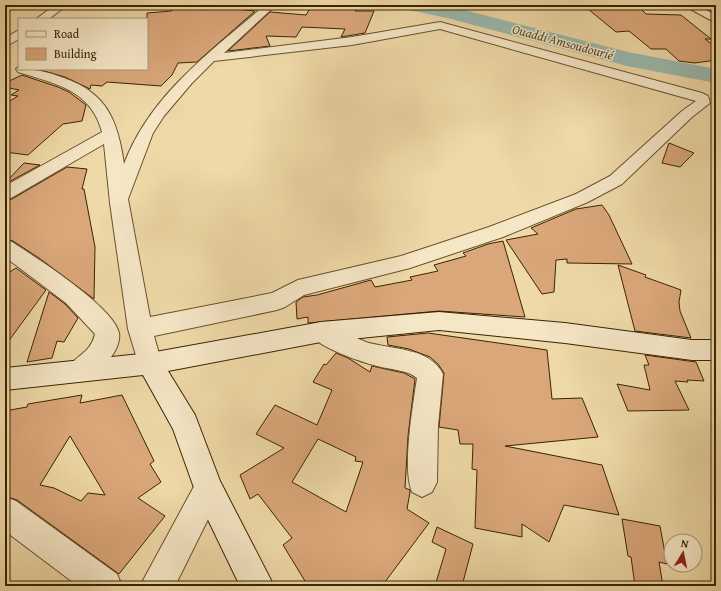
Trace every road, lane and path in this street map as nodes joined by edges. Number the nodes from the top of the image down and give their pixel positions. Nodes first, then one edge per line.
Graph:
1 (62, 5) edge
2 (271, 5) edge
3 (688, 5) edge
4 (43, 18) edge
5 (716, 20) edge
6 (18, 35) edge
7 (5, 43) edge
8 (210, 58) junction
9 (26, 70) edge
10 (109, 135) junction
11 (5, 194) edge
12 (119, 200) junction
13 (5, 247) edge
14 (140, 329) junction
15 (321, 332) junction
16 (716, 350) edge
17 (150, 364) junction
18 (79, 371) junction
19 (5, 379) edge
20 (422, 482) dead end
21 (208, 489) junction
22 (5, 512) edge
23 (105, 586) edge
24 (157, 586) edge
25 (257, 586) edge

1 - 4 street
2 - 8 street
3 - 5 street
6 - 7 street
8 - 12 street
8 - 14 street
9 - 10 street
10 - 11 street
10 - 12 street
12 - 14 street
13 - 18 street
14 - 17 street
15 - 16 street
15 - 17 street
15 - 20 street
17 - 18 street
17 - 21 street
18 - 19 street
21 - 24 street
21 - 25 street
22 - 23 street

